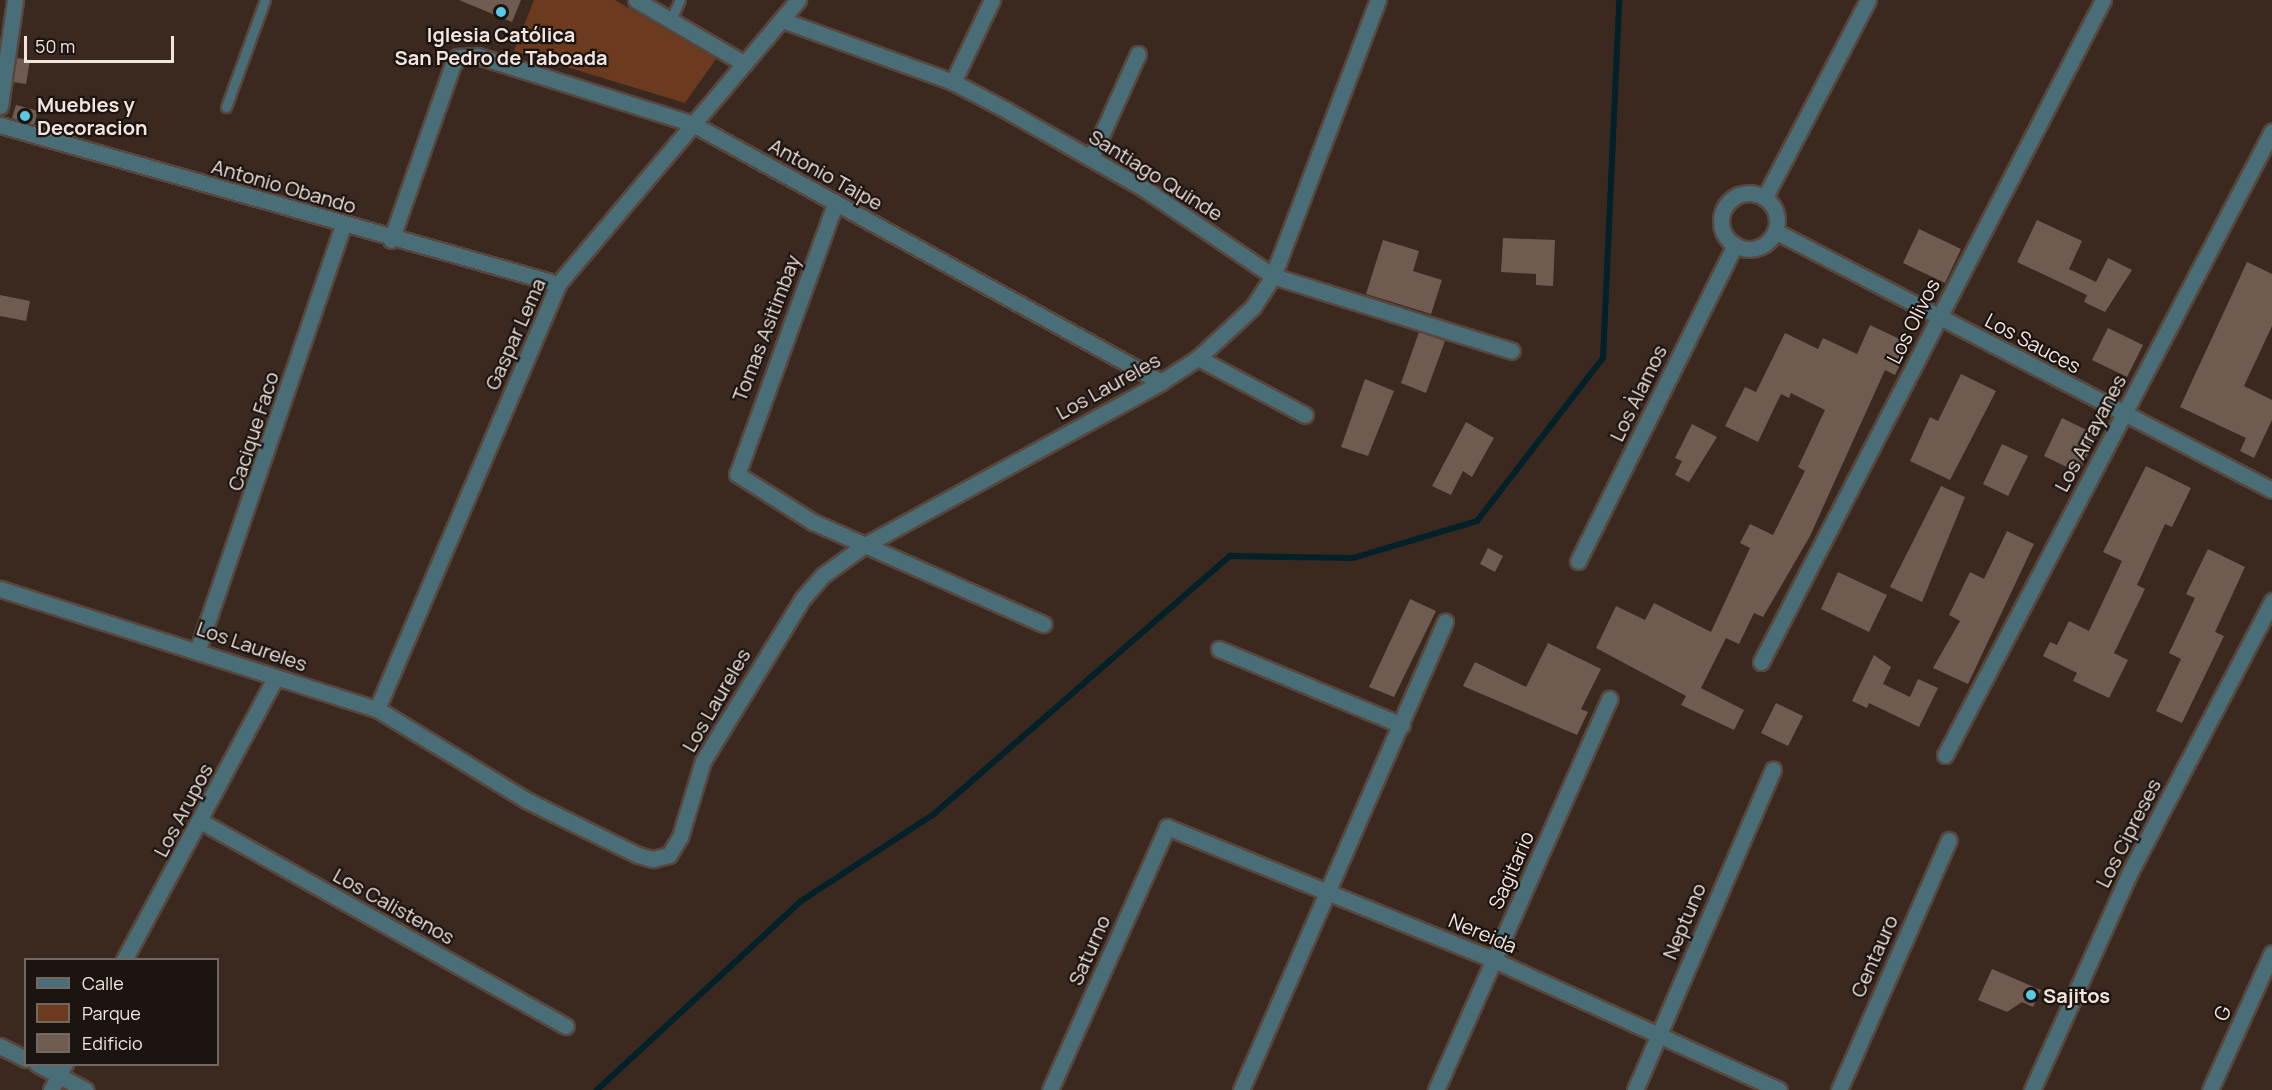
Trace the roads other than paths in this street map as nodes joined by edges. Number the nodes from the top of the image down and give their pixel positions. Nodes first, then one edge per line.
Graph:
1 (15, 0) edge
2 (265, 0) edge
3 (636, 0) edge
4 (680, 0) edge
5 (798, 0) edge
6 (992, 0) edge
7 (1378, 0) edge
8 (1868, 0) edge
9 (2103, 0) edge
10 (671, 19) junction
11 (782, 20) junction
12 (1138, 54) dead end
13 (745, 64) junction
14 (953, 82) junction
15 (0, 106) edge
16 (226, 107) dead end
17 (691, 123) junction
18 (0, 125) edge
19 (2272, 131) edge
20 (1091, 158) junction
21 (1765, 197) junction
22 (834, 204) junction
23 (343, 225) junction
24 (1775, 231) junction
25 (392, 240) junction
26 (1735, 245) junction
27 (1273, 276) junction
28 (558, 284) junction
29 (1939, 317) junction
30 (1512, 351) dead end
31 (1198, 358) junction
32 (1161, 382) junction
33 (1305, 415) dead end
34 (2123, 415) junction
35 (2272, 490) edge
36 (865, 545) junction
37 (1578, 561) dead end
38 (0, 588) edge
39 (2272, 601) edge
40 (1445, 622) dead end
41 (1043, 624) dead end
42 (198, 649) junction
43 (1219, 649) dead end
44 (1761, 662) dead end
45 (275, 678) junction
46 (1609, 699) dead end
47 (377, 709) junction
48 (1402, 726) junction
49 (1945, 755) dead end
50 (1773, 769) dead end
51 (202, 822) junction
52 (1167, 827) joint
53 (1949, 840) dead end
54 (1330, 891) junction
55 (2272, 953) edge
56 (125, 958) edge
57 (1494, 960) junction
58 (566, 1026) dead end
59 (1659, 1033) junction
60 (0, 1046) edge
61 (24, 1058) edge
62 (42, 1066) edge
63 (62, 1070) edge
64 (51, 1090) edge
65 (86, 1090) edge
66 (1050, 1090) edge
67 (1241, 1090) edge
68 (1436, 1090) edge
69 (1635, 1090) edge
70 (1779, 1090) edge
71 (1839, 1090) edge
72 (2032, 1090) edge
73 (2210, 1090) edge

1 - 15 street
2 - 16 lane
3 - 10 street
4 - 10 lane
5 - 11 street, Gaspar Lema
6 - 14 street
7 - 27 street, Los Laureles
8 - 21 street
9 - 29 street, Los Olivos
10 - 13 street
11 - 13 street, Gaspar Lema
11 - 14 street, Santiago Quinde
12 - 20 street
13 - 17 street, Gaspar Lema
14 - 20 street, Santiago Quinde
17 - 22 street, Antonio Taipe
17 - 25 street, Antonio Taipe
17 - 28 street, Gaspar Lema
18 - 23 street, Antonio Obando
19 - 34 street, Los Arrayanes
20 - 27 street, Santiago Quinde
21 - 24 street
21 - 26 street
22 - 32 street, Antonio Taipe
22 - 36 street, Tomas Asitimbay
23 - 25 street, Antonio Obando
23 - 42 street, Cacique Faco
24 - 26 street
24 - 29 street, Los Sauces
25 - 28 street, Antonio Obando
26 - 37 street, Los Àlamos
27 - 30 street, Santiago Quinde
27 - 31 street, Los Laureles
28 - 47 street, Gaspar Lema
29 - 34 street, Los Sauces
29 - 44 street, Los Olivos
31 - 32 street, Los Laureles
31 - 33 street
32 - 36 street, Los Laureles
34 - 35 street, Los Sauces
34 - 49 street, Los Arrayanes
36 - 41 street
36 - 47 street, Los Laureles
38 - 42 street, Los Laureles
39 - 72 street, Los Cipreses
40 - 48 street
42 - 45 street, Los Laureles
43 - 48 street
45 - 47 street, Los Laureles
45 - 51 street, Los Arupos
46 - 57 street, Sagitario
48 - 54 street
50 - 59 street, Neptuno
51 - 56 street, Los Arupos
51 - 58 street, Los Calistenos
52 - 54 street, Nereida
52 - 66 street, Saturno
53 - 71 street, Centauro
54 - 57 street, Nereida
54 - 67 street
55 - 73 street, G
57 - 59 street, Nereida
57 - 68 street, Sagitario
59 - 69 street, Neptuno
59 - 70 street, Nereida
60 - 61 street
62 - 63 street
63 - 64 street
63 - 65 street

